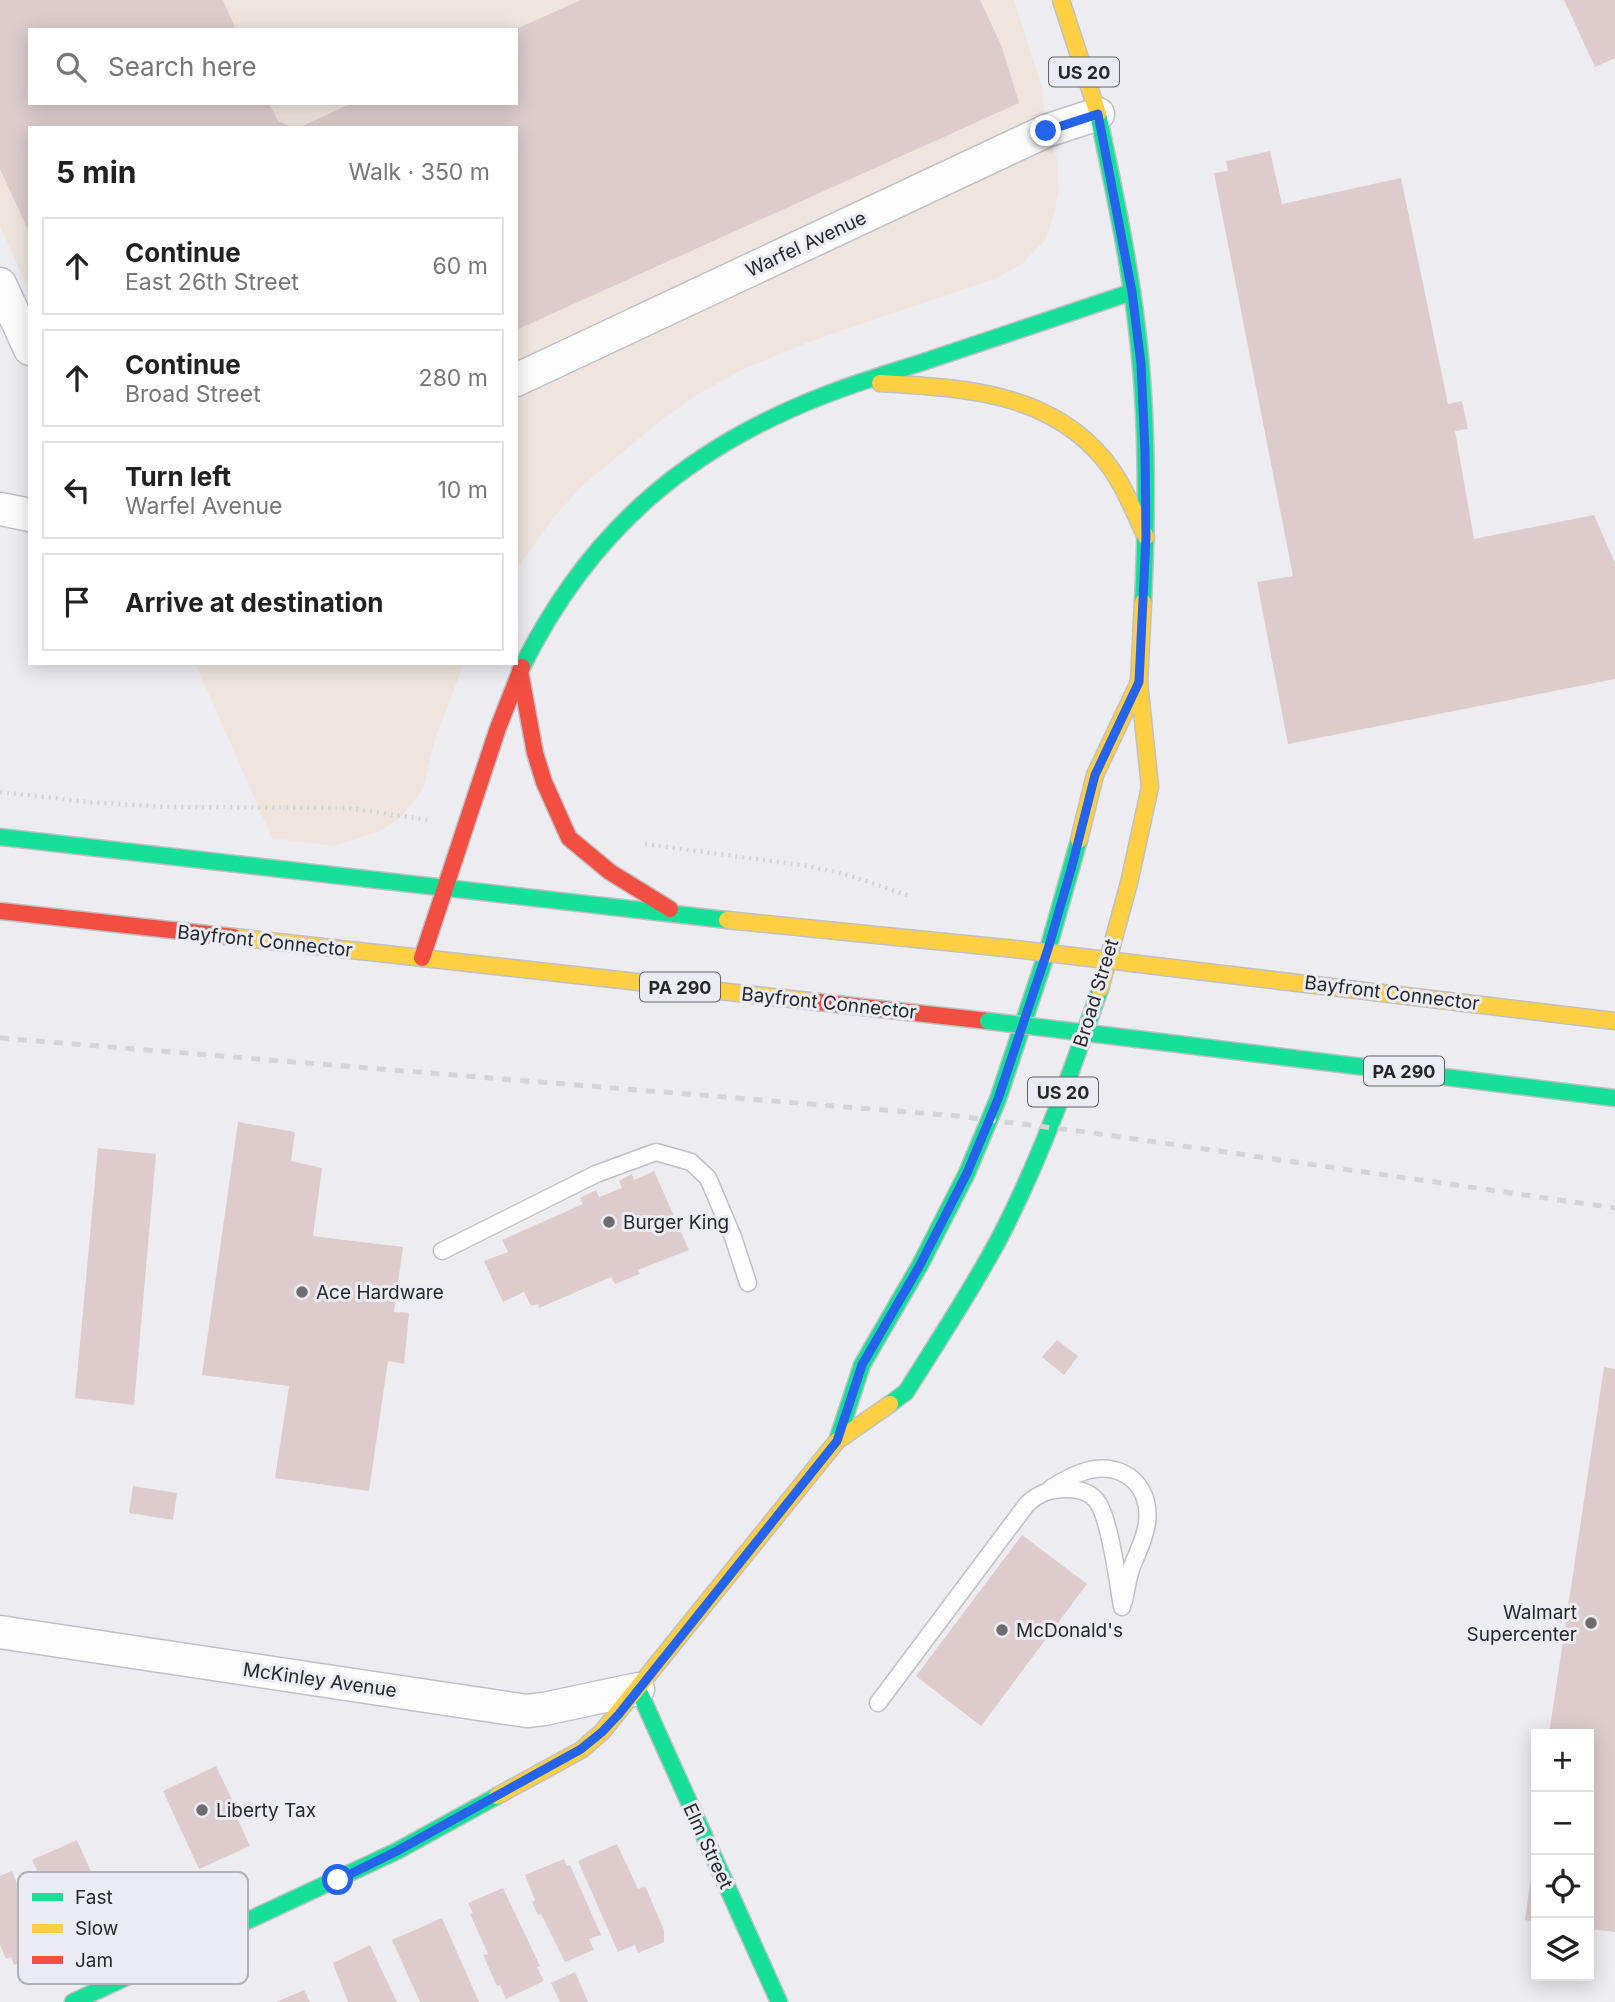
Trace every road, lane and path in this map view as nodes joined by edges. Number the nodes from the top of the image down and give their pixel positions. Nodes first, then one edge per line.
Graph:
1 (1061, 0) edge
2 (1098, 114) junction
3 (0, 284) edge
4 (1132, 292) junction
5 (28, 345) edge
6 (518, 379) edge
7 (864, 382) junction
8 (0, 509) edge
9 (28, 515) edge
10 (1146, 537) junction
11 (520, 671) junction
12 (1139, 682) junction
13 (0, 837) edge
14 (445, 888) junction
15 (0, 911) edge
16 (680, 914) junction
17 (422, 958) junction
18 (1615, 1021) edge
19 (1615, 1098) edge
20 (442, 1251) dead end
21 (748, 1283) dead end
22 (837, 1441) junction
23 (1039, 1494) junction
24 (0, 1632) edge
25 (638, 1689) junction
26 (878, 1703) dead end
27 (248, 1921) edge
28 (111, 1984) edge
29 (72, 2002) edge
30 (779, 2002) edge

1 - 2 main road, Broad Street / US 20
2 - 4 main road, Broad Street / US 20
2 - 6 street, Warfel Avenue
3 - 5 street
4 - 7 main road
4 - 10 main road, Broad Street / US 20
7 - 10 main road
7 - 11 main road
8 - 9 street
10 - 12 main road, Broad Street / US 20
11 - 14 main road
11 - 16 main road
12 - 22 main road, Broad Street / US 20
12 - 22 main road, Broad Street / US 20
13 - 14 main road, Bayfront Connector
14 - 16 main road, Bayfront Connector
14 - 17 main road
15 - 17 main road, Bayfront Connector / PA 290
16 - 18 main road, Bayfront Connector, bridge
17 - 19 main road, Bayfront Connector / PA 290, bridge
20 - 21 lane
22 - 25 main road, Broad Street / US 20
23 - 23 lane
23 - 26 lane
24 - 25 street, McKinley Avenue
25 - 27 main road, US 20
25 - 30 main road, Elm Street
28 - 29 main road, US 20

